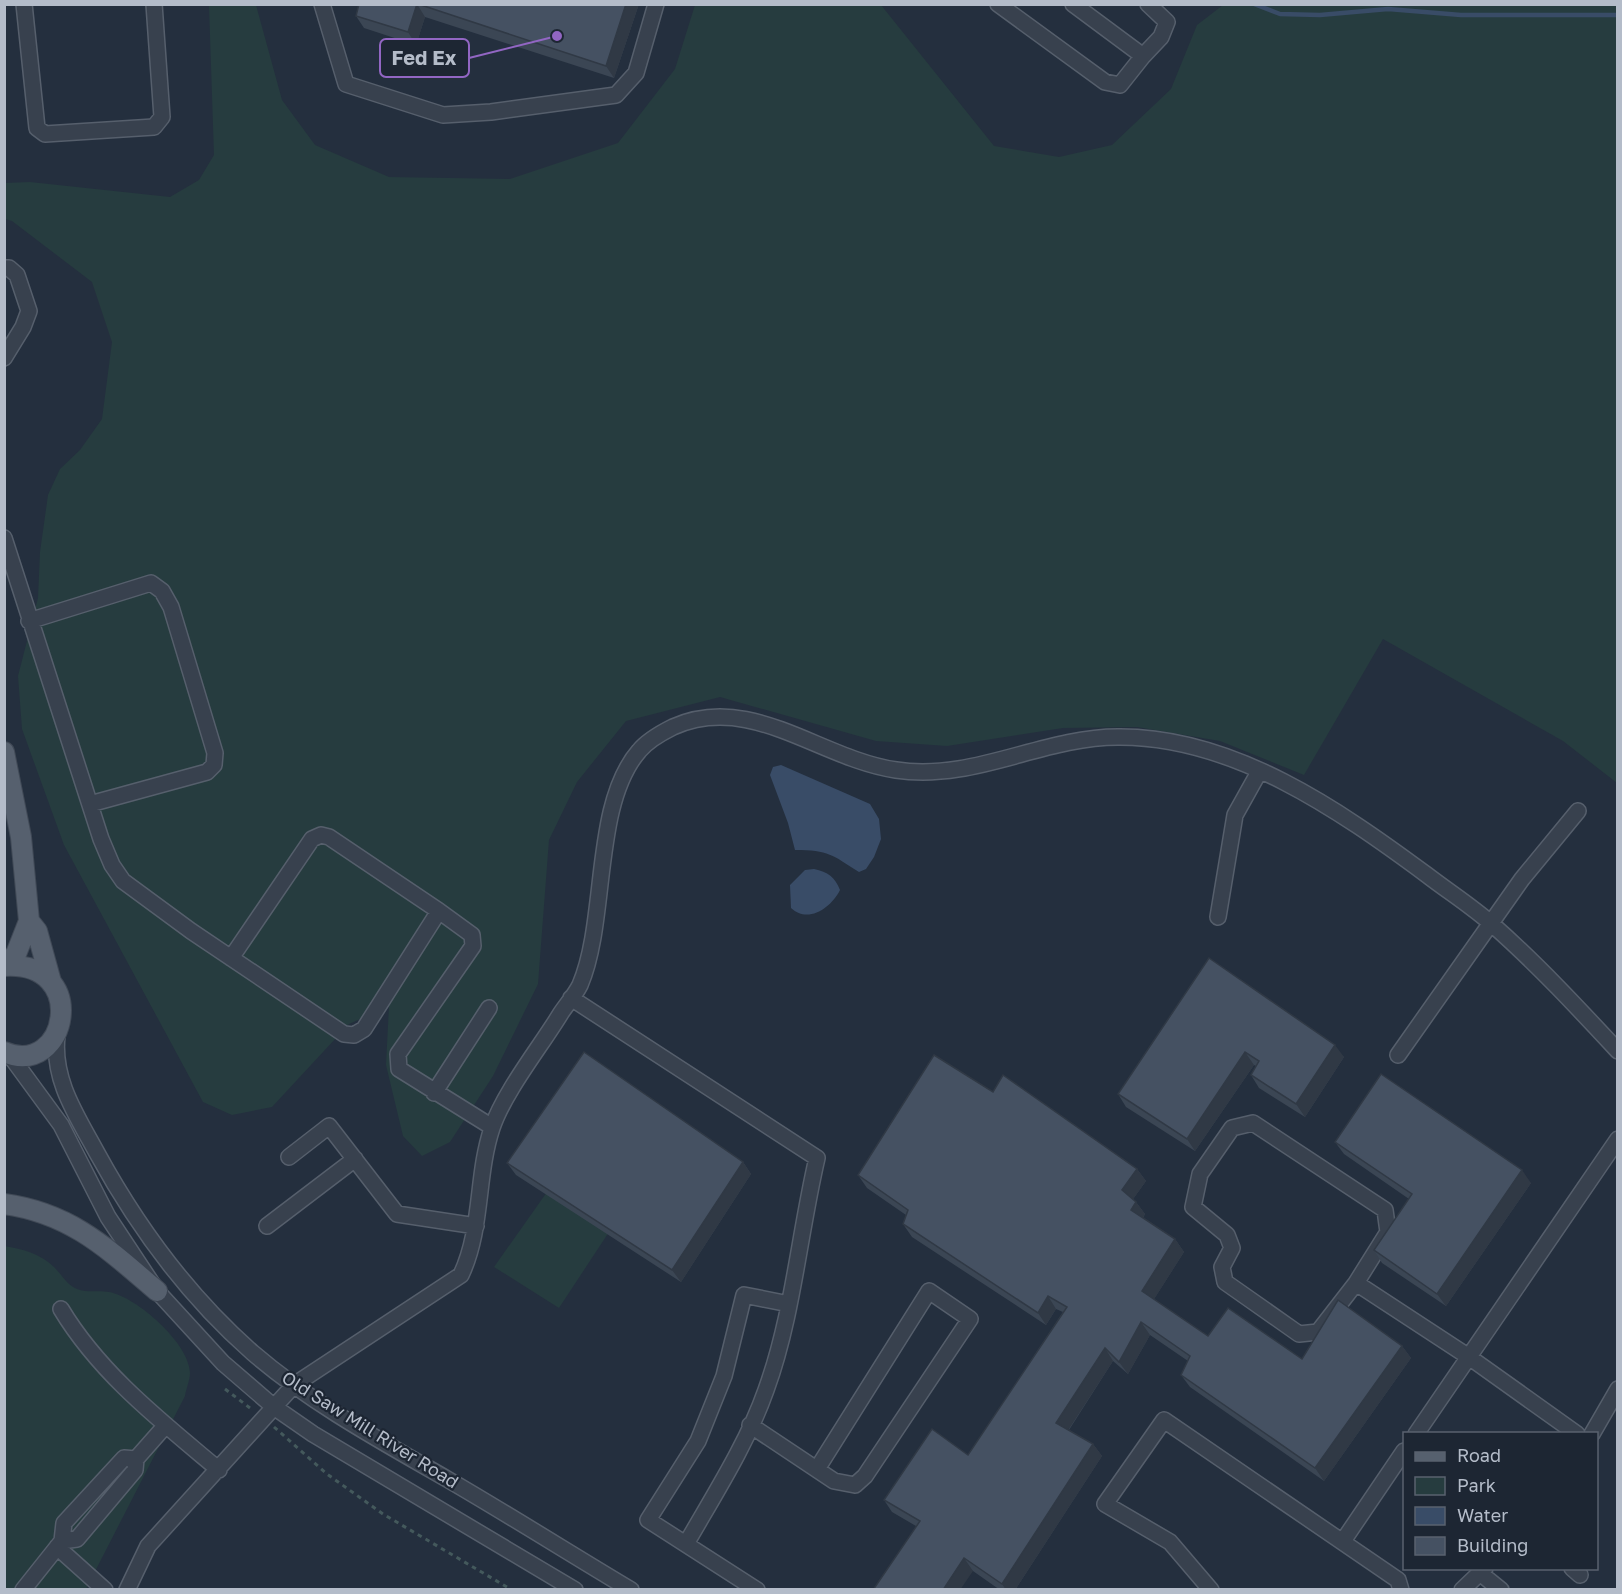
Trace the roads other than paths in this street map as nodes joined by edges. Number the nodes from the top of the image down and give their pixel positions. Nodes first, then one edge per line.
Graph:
1 (24, 4) edge
2 (154, 4) edge
3 (322, 4) edge
4 (656, 4) edge
5 (999, 4) edge
6 (1073, 4) edge
7 (1148, 4) edge
8 (1143, 56) junction
9 (4, 268) edge
10 (4, 358) edge
11 (4, 538) edge
12 (29, 621) junction
13 (4, 752) edge
14 (1259, 772) junction
15 (90, 804) junction
16 (1578, 810) dead end
17 (439, 911) junction
18 (1218, 917) dead end
19 (28, 921) junction
20 (1491, 923) junction
21 (231, 958) junction
22 (4, 966) edge
23 (51, 982) junction
24 (571, 998) junction
25 (489, 1008) dead end
26 (57, 1036) junction
27 (1617, 1051) edge
28 (7, 1053) edge
29 (1398, 1055) dead end
30 (434, 1093) junction
31 (492, 1127) junction
32 (1617, 1139) edge
33 (289, 1157) dead end
34 (355, 1159) junction
35 (4, 1204) edge
36 (267, 1226) dead end
37 (476, 1226) junction
38 (1356, 1283) junction
39 (157, 1291) junction
40 (789, 1304) junction
41 (61, 1310) dead end
42 (1469, 1357) junction
43 (294, 1385) junction
44 (1617, 1389) edge
45 (269, 1413) junction
46 (166, 1425) junction
47 (750, 1425) junction
48 (1417, 1432) edge
49 (1574, 1432) edge
50 (1593, 1432) edge
51 (1403, 1452) edge
52 (817, 1469) junction
53 (219, 1470) junction
54 (1343, 1541) junction
55 (60, 1544) junction
56 (686, 1544) junction
57 (1482, 1571) edge
58 (23, 1590) edge
59 (105, 1590) edge
60 (127, 1590) edge
61 (575, 1590) edge
62 (631, 1590) edge
63 (757, 1590) edge
64 (1210, 1590) edge
65 (1401, 1590) edge
66 (1462, 1590) edge
67 (1501, 1590) edge

1 - 2 street
3 - 4 street
5 - 8 street
6 - 8 street
7 - 8 street
9 - 10 street
11 - 12 street
12 - 15 street
12 - 15 street
13 - 19 main road
14 - 18 street
14 - 20 street
14 - 24 street
15 - 21 street
16 - 20 street
17 - 21 street
17 - 21 street
17 - 30 street
19 - 22 main road
19 - 23 main road, Old Saw Mill River Road
20 - 27 street
20 - 29 street
22 - 23 main road
23 - 26 main road, Old Saw Mill River Road
24 - 31 street
24 - 40 street
25 - 30 street
26 - 28 main road
26 - 43 street, Old Saw Mill River Road
28 - 39 street, Old Saw Mill River Road
30 - 31 street
31 - 37 street
32 - 42 street
33 - 34 street
34 - 36 street
34 - 37 street
35 - 39 main road
37 - 43 street
38 - 38 street
38 - 42 street
39 - 45 street, Old Saw Mill River Road
40 - 47 street
40 - 56 street
41 - 46 street
42 - 48 street
42 - 49 street
43 - 45 street
43 - 62 street, Old Saw Mill River Road
44 - 50 street
45 - 53 street
45 - 61 street, Old Saw Mill River Road
46 - 53 street
46 - 55 street
47 - 52 street
47 - 56 street
51 - 54 street
52 - 52 street
53 - 60 street
54 - 64 street
54 - 65 street
55 - 58 street
55 - 59 street
56 - 63 street
57 - 66 street
57 - 67 street

